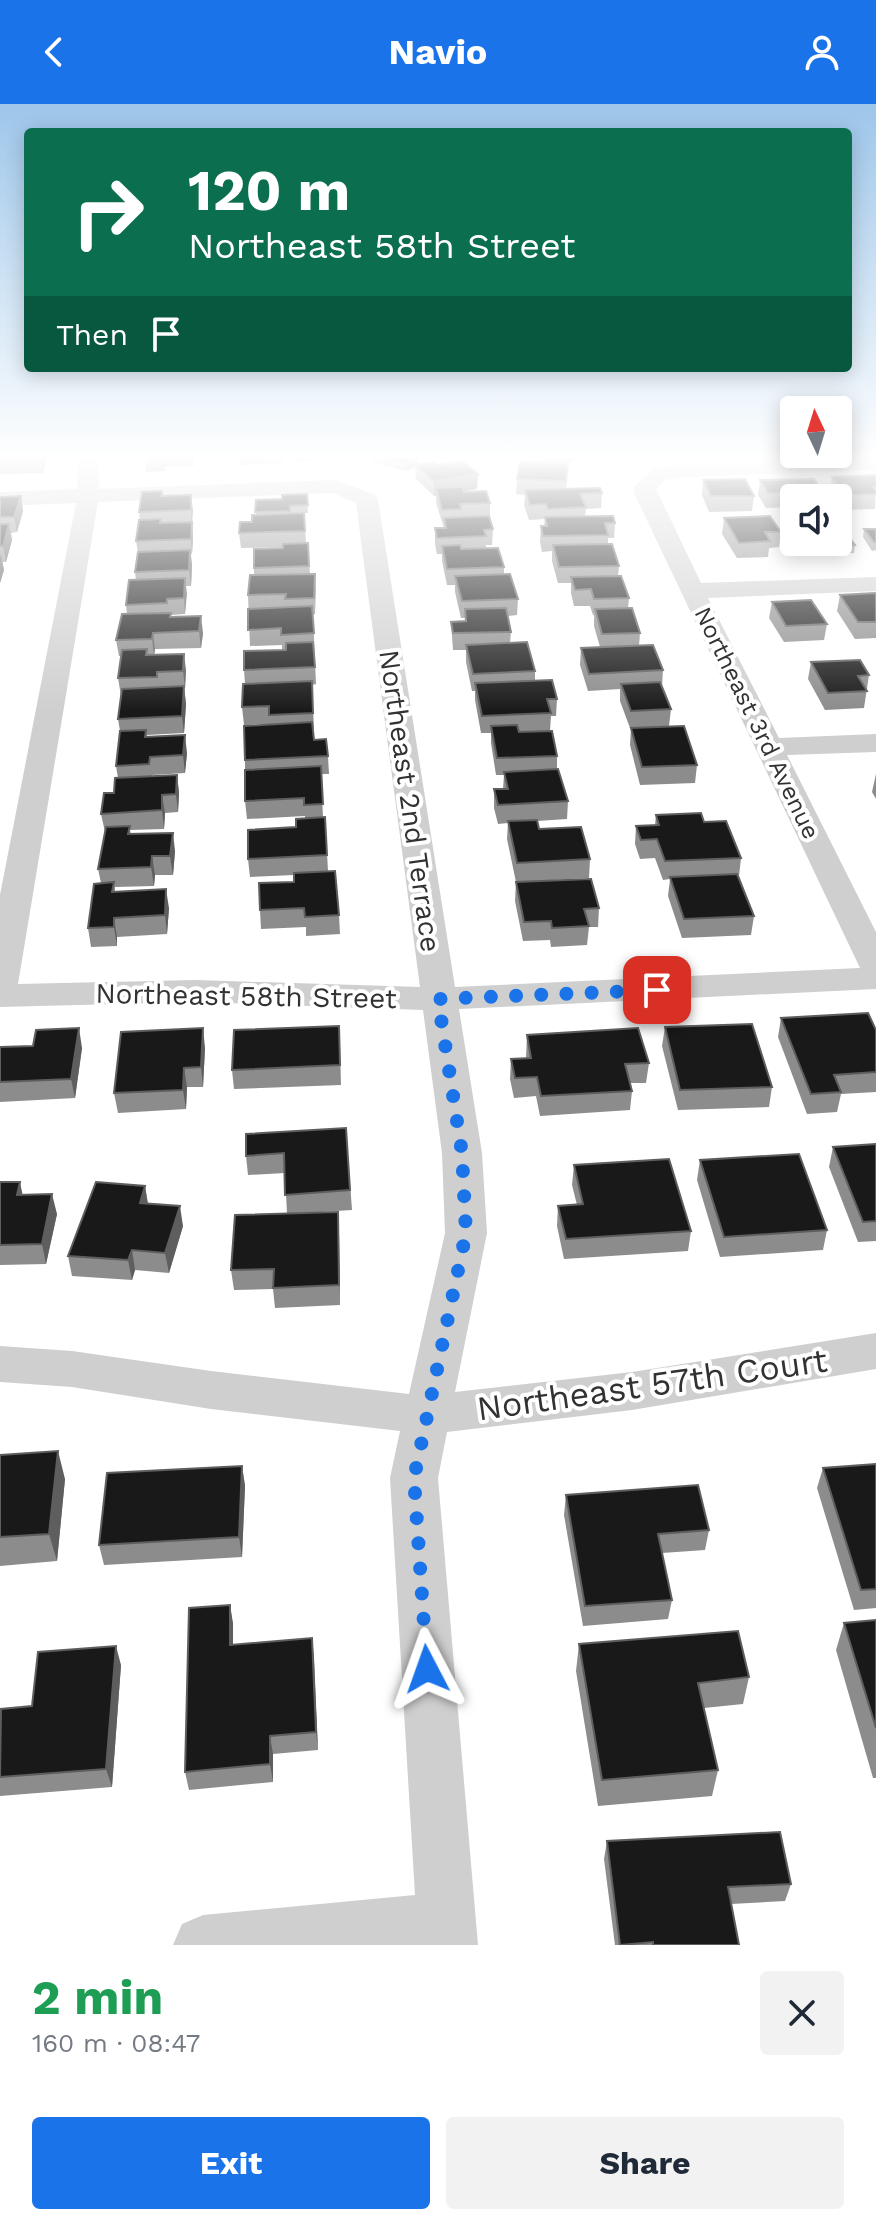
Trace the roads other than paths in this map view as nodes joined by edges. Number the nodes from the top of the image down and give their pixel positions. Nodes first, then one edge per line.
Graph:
1 (80, 540) edge
2 (373, 540) edge
3 (668, 540) edge
4 (876, 584) edge
5 (693, 591) junction
6 (876, 743) edge
7 (769, 747) junction
8 (876, 966) edge
9 (876, 978) edge
10 (0, 985) edge
11 (0, 996) edge
12 (438, 999) junction
13 (876, 1351) edge
14 (0, 1364) edge
15 (426, 1415) junction
16 (447, 1934) edge
17 (203, 1945) edge

1 - 10 street
2 - 12 street, Northeast 2nd Terrace
3 - 5 street, Northeast 3rd Avenue
4 - 5 street
5 - 7 street, Northeast 3rd Avenue
6 - 7 street
7 - 8 street, Northeast 3rd Avenue
9 - 12 street, Northeast 58th Street
11 - 12 street, Northeast 58th Street
12 - 15 street, Northeast 2nd Terrace
13 - 15 street, Northeast 57th Court
14 - 15 street, Northeast 57th Court
15 - 16 street, Northeast 2nd Terrace
16 - 17 street

